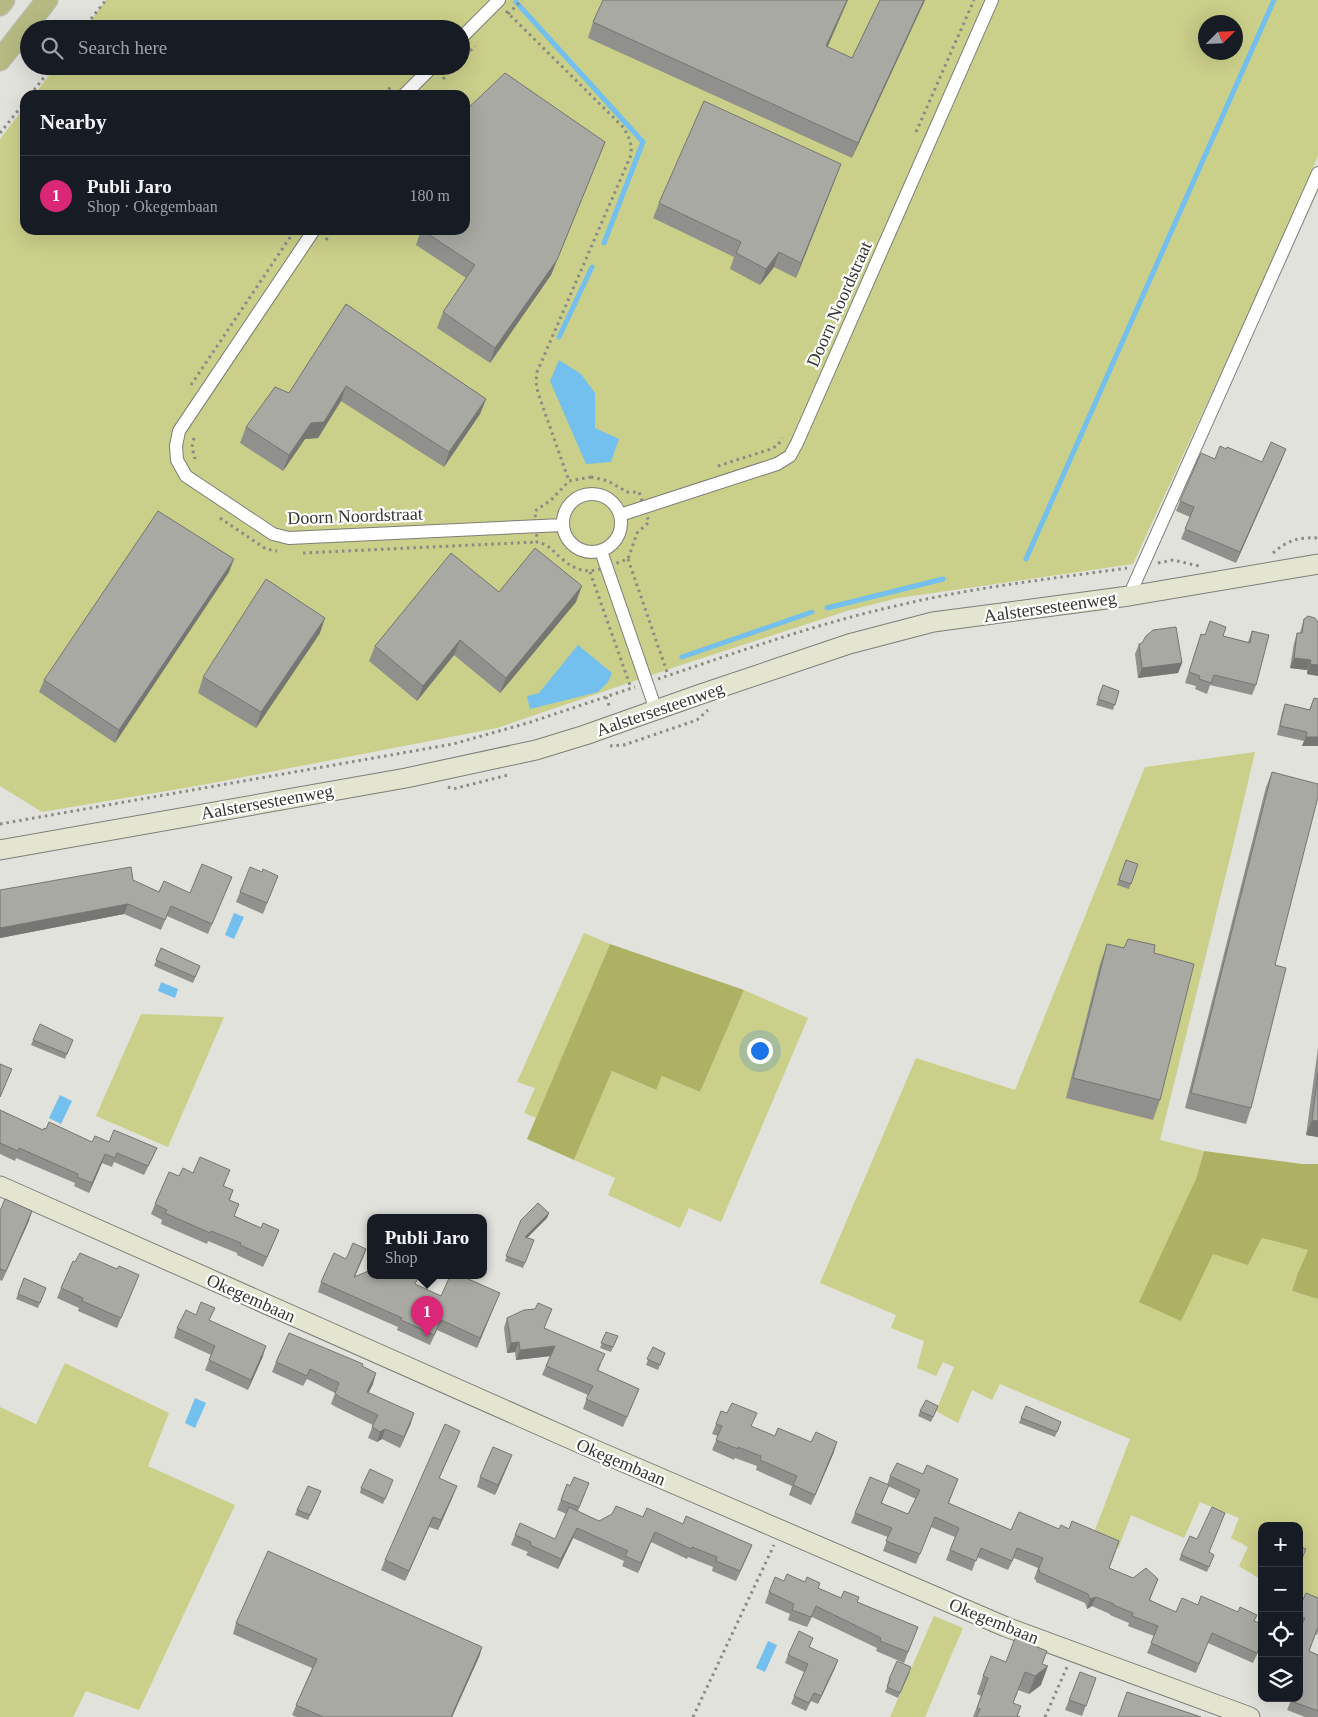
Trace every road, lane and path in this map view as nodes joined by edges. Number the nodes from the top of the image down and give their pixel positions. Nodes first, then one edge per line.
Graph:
1 (4, 0) edge
2 (47, 0) edge
3 (106, 0) edge
4 (992, 0) edge
5 (498, 1) edge
6 (0, 5) edge
7 (31, 20) edge
8 (90, 20) edge
9 (470, 29) edge
10 (20, 34) edge
11 (0, 60) edge
12 (46, 75) edge
13 (424, 75) edge
14 (34, 90) edge
15 (409, 90) edge
16 (20, 108) edge
17 (0, 133) edge
18 (1318, 173) edge
19 (292, 235) edge
20 (311, 235) edge
21 (330, 235) edge
22 (323, 245) dead end
23 (186, 392) dead end
24 (783, 436) dead end
25 (194, 437) dead end
26 (198, 465) dead end
27 (714, 468) dead end
28 (569, 481) junction
29 (648, 489) dead end
30 (639, 492) junction
31 (644, 507) junction
32 (212, 513) dead end
33 (620, 515) junction
34 (562, 525) junction
35 (536, 527) junction
36 (537, 542) junction
37 (601, 551) junction
38 (280, 552) dead end
39 (301, 553) dead end
40 (628, 559) junction
41 (1318, 564) edge
42 (606, 566) junction
43 (590, 572) junction
44 (1129, 596) junction
45 (668, 675) dead end
46 (631, 688) dead end
47 (656, 710) junction
48 (0, 850) edge
49 (0, 1186) edge
50 (781, 1530) junction
51 (1073, 1652) junction
52 (692, 1717) edge
53 (1045, 1717) edge
54 (1250, 1717) edge

1 - 6 highway
2 - 7 highway
3 - 8 path
4 - 31 street, Doorn Noordstraat
5 - 9 street
5 - 28 path
10 - 11 highway
12 - 14 path
13 - 15 street
16 - 17 path
18 - 44 street
19 - 23 path
20 - 35 street, Doorn Noordstraat
21 - 22 path
24 - 27 path
25 - 26 path
28 - 30 path
28 - 35 path
29 - 30 path
30 - 31 path
31 - 33 street, Doorn Noordstraat
31 - 40 path
32 - 38 path
33 - 34 street
33 - 37 street
34 - 35 street, Doorn Noordstraat
34 - 37 street
35 - 36 path
36 - 39 path
36 - 43 path
37 - 42 street
40 - 42 path
40 - 45 path
41 - 44 main road, Aalstersesteenweg
42 - 43 path
42 - 47 street
43 - 46 path
44 - 47 main road, Aalstersesteenweg
47 - 48 main road, Aalstersesteenweg
49 - 50 main road, Okegembaan
50 - 51 main road, Okegembaan
50 - 52 path
51 - 53 path
51 - 54 main road, Okegembaan

